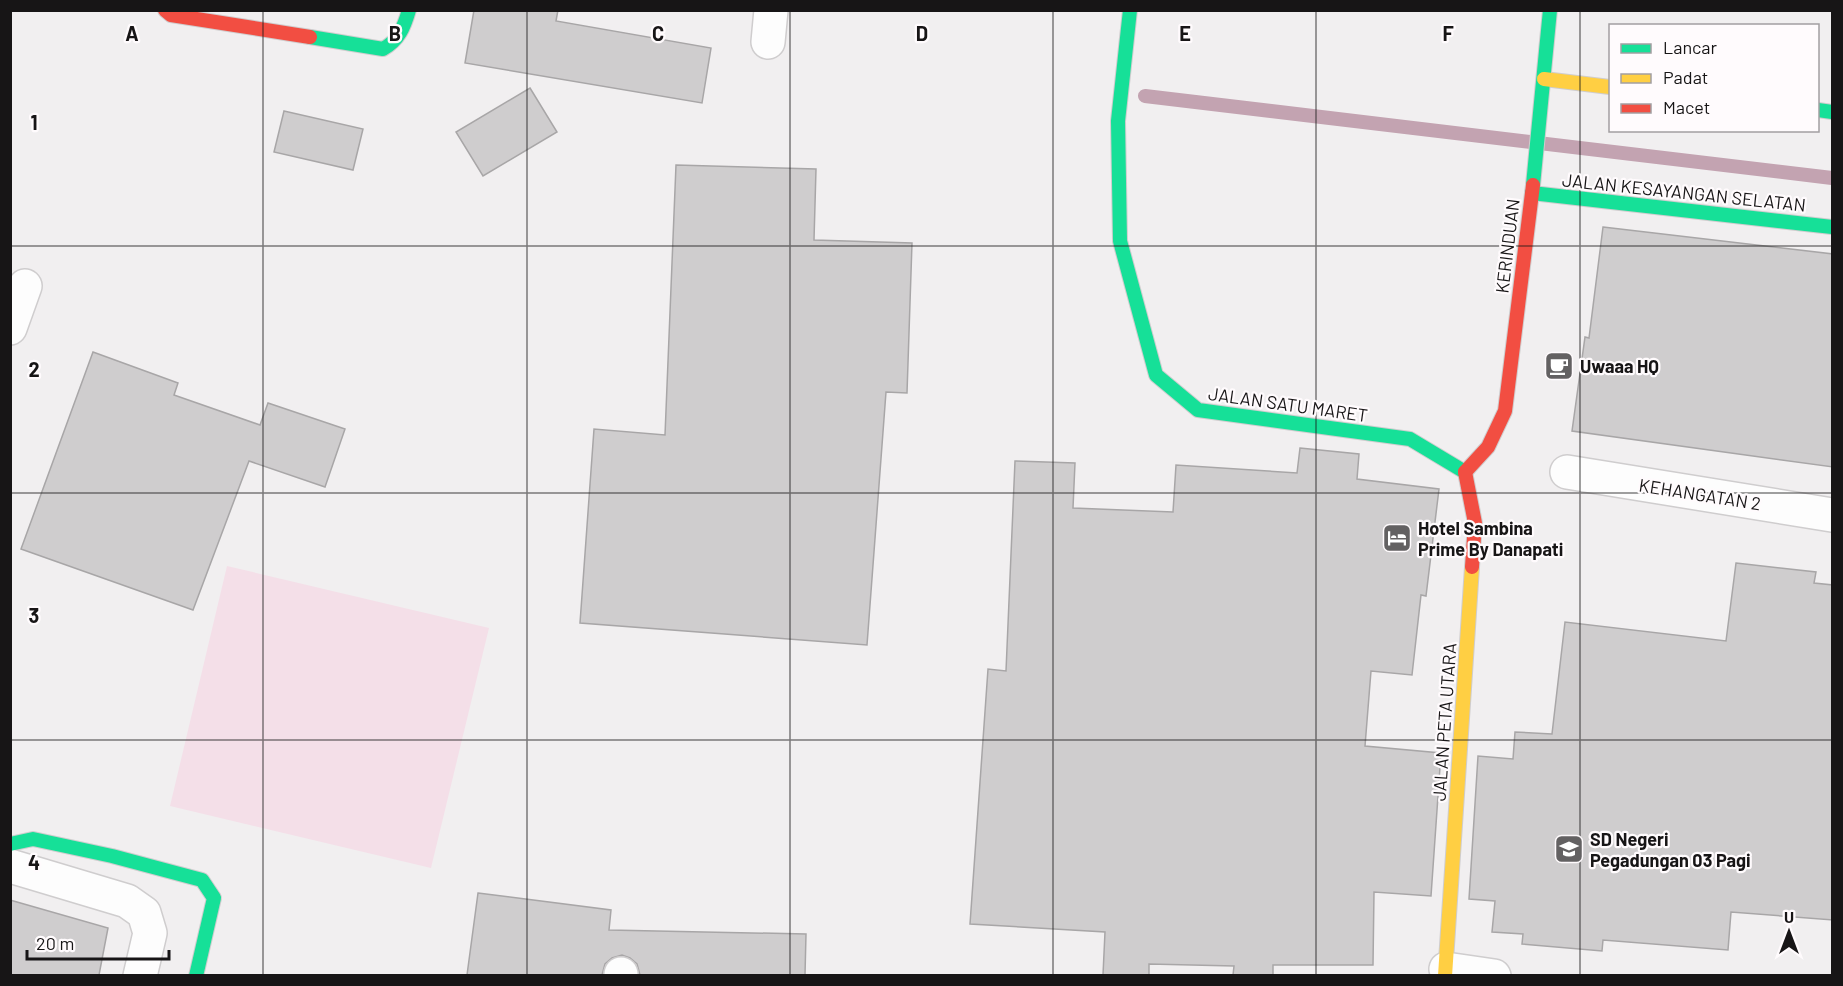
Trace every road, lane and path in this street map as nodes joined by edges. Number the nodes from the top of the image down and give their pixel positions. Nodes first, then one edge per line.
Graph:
1 (165, 10) edge
2 (409, 10) edge
3 (1130, 10) edge
4 (1550, 10) edge
5 (1544, 85) junction
6 (1609, 87) edge
7 (1533, 188) junction
8 (1833, 227) edge
9 (25, 286) dead end
10 (10, 328) edge
11 (1465, 472) junction
12 (1567, 472) dead end
13 (1833, 515) edge
14 (13, 859) edge
15 (1446, 972) edge
16 (140, 975) edge
17 (196, 975) edge
18 (1494, 975) edge

1 - 2 street
3 - 11 street, JALAN SATU MARET
4 - 5 street, KERINDUAN
5 - 6 street
5 - 7 street, KERINDUAN
7 - 8 street, JALAN KESAYANGAN SELATAN
7 - 11 street, KERINDUAN
9 - 10 street
11 - 15 street, JALAN PETA UTARA
12 - 13 street, KEHANGATAN 2
14 - 16 street
14 - 17 street
15 - 18 street

